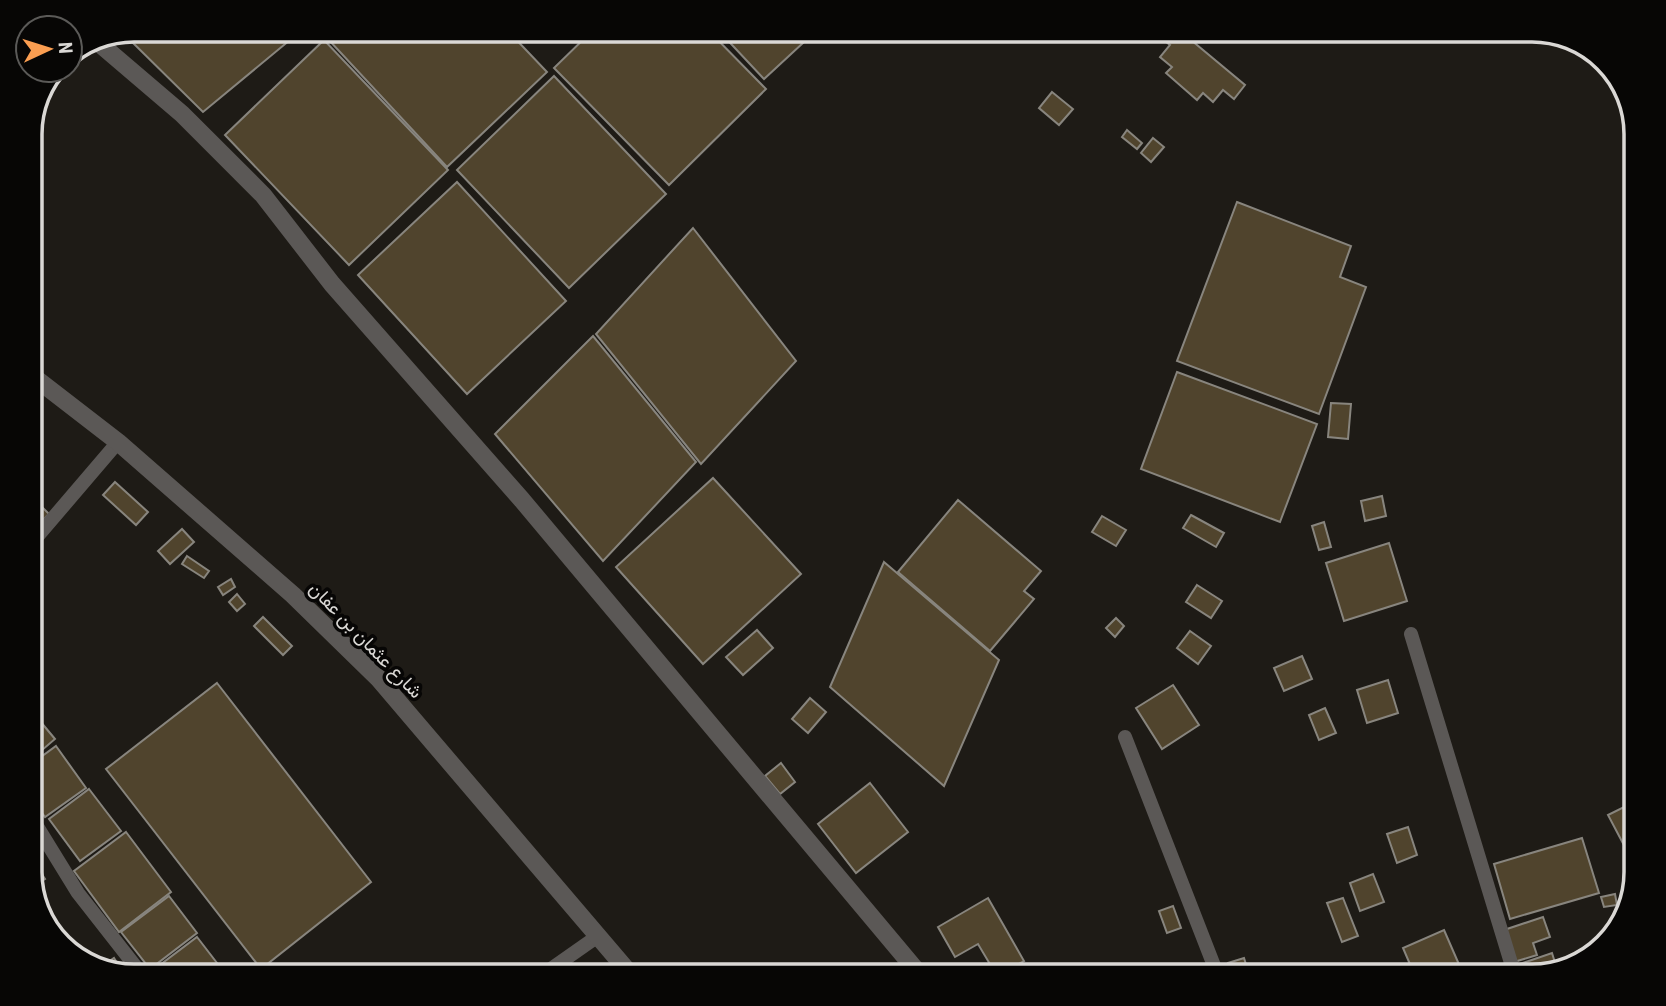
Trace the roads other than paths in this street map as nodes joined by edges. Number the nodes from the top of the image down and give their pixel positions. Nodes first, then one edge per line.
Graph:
1 (104, 47) edge
2 (42, 383) edge
3 (118, 442) junction
4 (42, 531) edge
5 (1411, 634) dead end
6 (1125, 737) dead end
7 (42, 834) edge
8 (598, 936) junction
9 (134, 964) edge
10 (558, 964) edge
11 (622, 964) edge
12 (911, 964) edge
13 (1213, 964) edge
14 (1511, 964) edge

1 - 12 street
2 - 3 street, شارع عثمان بن عفان
3 - 4 lane
3 - 8 street, شارع عثمان بن عفان
5 - 14 lane
6 - 13 lane
7 - 9 lane
8 - 10 lane
8 - 11 street, شارع عثمان بن عفان

